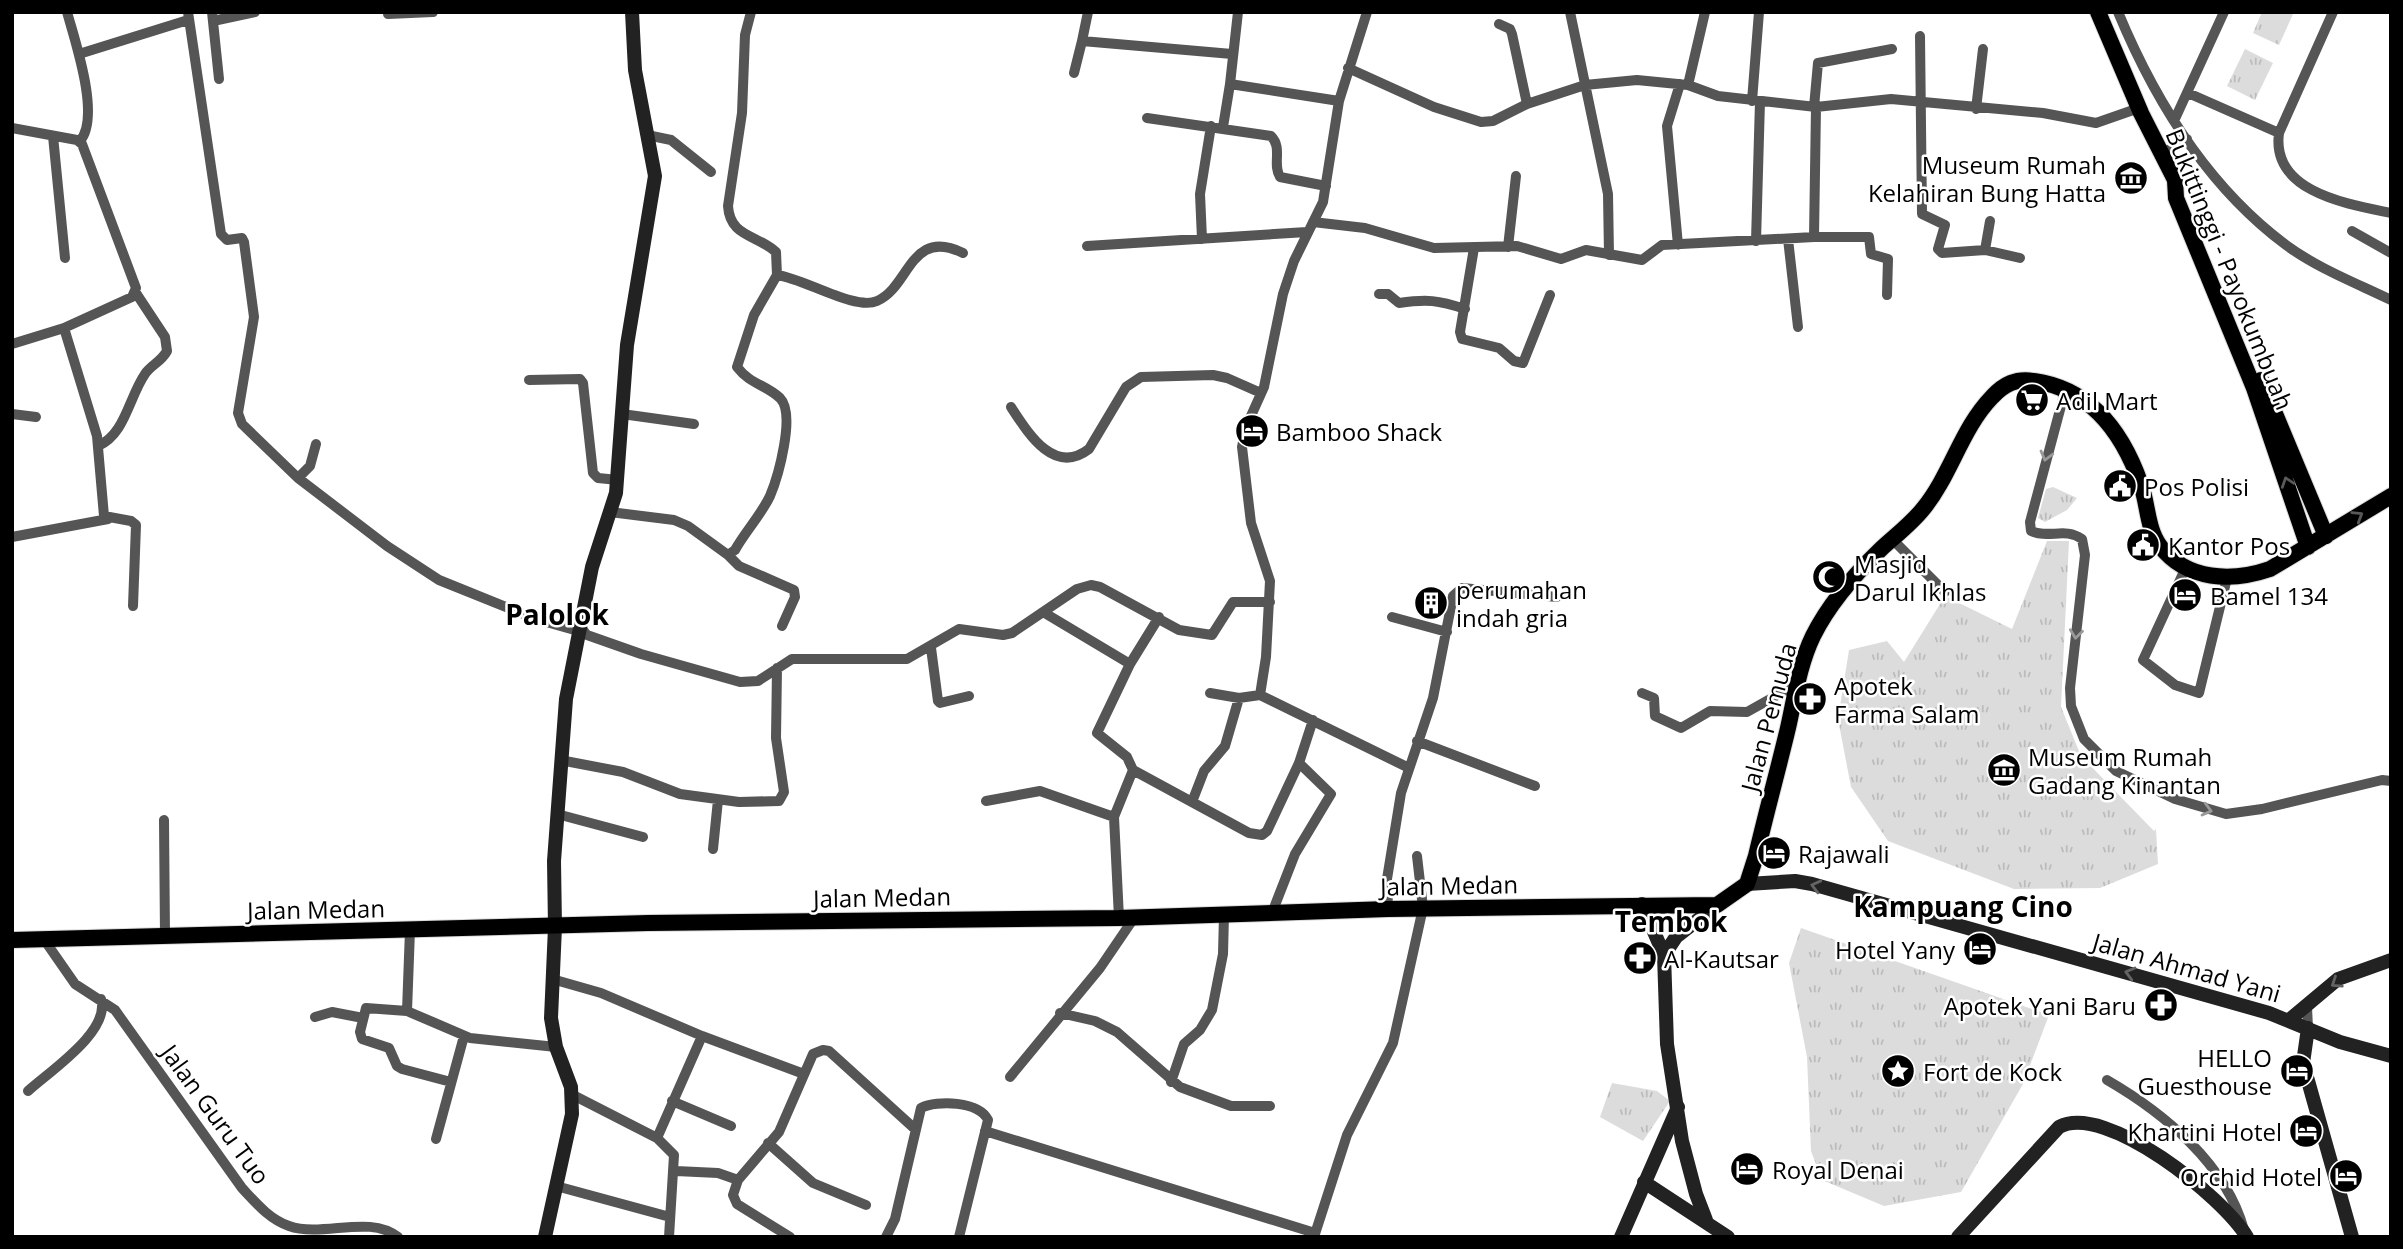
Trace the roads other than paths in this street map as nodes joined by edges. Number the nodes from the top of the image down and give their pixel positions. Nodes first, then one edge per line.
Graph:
1 (67, 12) edge
2 (255, 12) edge
3 (433, 12) edge
4 (632, 12) edge
5 (751, 12) edge
6 (1088, 12) edge
7 (1238, 12) edge
8 (1367, 12) edge
9 (1570, 12) edge
10 (1705, 12) edge
11 (1759, 12) edge
12 (2098, 12) edge
13 (2118, 12) edge
14 (2224, 12) edge
15 (2333, 12) edge
16 (388, 14) edge
17 (188, 16) edge
18 (212, 16) edge
19 (1499, 24) dead end
20 (1920, 36) dead end
21 (1082, 40) junction
22 (1892, 49) dead end
23 (1983, 49) dead end
24 (79, 54) junction
25 (1232, 54) junction
26 (1348, 68) junction
27 (1074, 73) dead end
28 (219, 79) dead end
29 (1230, 84) junction
30 (1684, 84) junction
31 (1585, 85) junction
32 (2188, 93) junction
33 (1339, 101) junction
34 (1756, 101) junction
35 (1923, 102) junction
36 (2162, 103) junction
37 (1527, 104) junction
38 (1815, 107) junction
39 (1976, 109) junction
40 (2140, 111) junction
41 (1147, 118) dead end
42 (2174, 121) junction
43 (1217, 127) junction
44 (12, 128) edge
45 (2279, 133) junction
46 (647, 135) junction
47 (53, 136) junction
48 (2187, 139) junction
49 (80, 141) junction
50 (2163, 153) junction
51 (711, 173) dead end
52 (1516, 176) dead end
53 (2175, 180) junction
54 (1326, 187) junction
55 (2391, 213) edge
56 (1990, 221) dead end
57 (1310, 227) junction
58 (2351, 231) dead end
59 (1814, 237) junction
60 (1202, 239) junction
61 (1788, 239) junction
62 (1756, 241) junction
63 (1678, 244) junction
64 (1087, 246) dead end
65 (1508, 247) junction
66 (1985, 250) junction
67 (1474, 252) junction
68 (963, 253) dead end
69 (2391, 253) edge
70 (1609, 255) junction
71 (65, 258) dead end
72 (2020, 258) dead end
73 (778, 275) junction
74 (136, 293) junction
75 (1379, 293) dead end
76 (1550, 295) dead end
77 (1887, 295) dead end
78 (2391, 300) edge
79 (1465, 309) junction
80 (1798, 327) dead end
81 (64, 328) junction
82 (12, 344) edge
83 (529, 380) dead end
84 (2065, 391) junction
85 (1261, 393) junction
86 (1011, 407) dead end
87 (12, 414) edge
88 (622, 415) junction
89 (36, 417) dead end
90 (694, 424) dead end
91 (316, 444) dead end
92 (98, 446) junction
93 (298, 478) junction
94 (618, 480) junction
95 (2391, 496) edge
96 (610, 512) junction
97 (108, 519) junction
98 (2326, 536) junction
99 (12, 537) edge
100 (1892, 539) junction
101 (2308, 547) junction
102 (728, 555) junction
103 (2186, 567) junction
104 (2227, 578) junction
105 (1945, 592) dead end
106 (1557, 597) dead end
107 (1270, 602) junction
108 (133, 606) dead end
109 (1043, 612) junction
110 (1159, 617) junction
111 (1392, 617) dead end
112 (782, 626) dead end
113 (578, 628) junction
114 (1447, 632) junction
115 (930, 648) junction
116 (1130, 664) junction
117 (777, 668) junction
118 (1797, 684) junction
119 (1210, 693) dead end
120 (1642, 693) dead end
121 (1260, 695) junction
122 (969, 696) dead end
123 (1239, 698) junction
124 (1313, 720) junction
125 (1417, 741) junction
126 (560, 760) junction
127 (1299, 763) junction
128 (1407, 767) junction
129 (1133, 770) junction
130 (2391, 781) edge
131 (1535, 786) dead end
132 (718, 800) junction
133 (986, 801) dead end
134 (1192, 802) junction
135 (557, 814) junction
136 (1114, 817) junction
137 (164, 820) dead end
138 (643, 837) dead end
139 (713, 849) dead end
140 (1418, 856) dead end
141 (1746, 884) junction
142 (1642, 905) junction
143 (1717, 905) junction
144 (1423, 908) junction
145 (1388, 909) junction
146 (1272, 913) junction
147 (1224, 915) junction
148 (1126, 918) junction
149 (555, 927) junction
150 (410, 930) junction
151 (165, 936) junction
152 (43, 939) junction
153 (12, 940) edge
154 (1664, 955) junction
155 (2391, 960) edge
156 (552, 979) junction
157 (101, 999) junction
158 (2307, 1007) junction
159 (407, 1011) junction
160 (1060, 1013) junction
161 (315, 1017) dead end
162 (363, 1018) junction
163 (2289, 1020) junction
164 (2308, 1028) junction
165 (464, 1036) junction
166 (702, 1036) junction
167 (556, 1047) junction
168 (2391, 1056) edge
169 (804, 1074) junction
170 (1010, 1076) dead end
171 (2107, 1080) dead end
172 (451, 1082) junction
173 (1171, 1082) junction
174 (28, 1091) dead end
175 (571, 1094) junction
176 (673, 1101) junction
177 (1270, 1106) dead end
178 (1678, 1106) junction
179 (731, 1126) dead end
180 (915, 1129) junction
181 (985, 1131) junction
182 (657, 1138) junction
183 (436, 1139) dead end
184 (768, 1143) junction
185 (676, 1171) junction
186 (738, 1180) junction
187 (1644, 1182) junction
188 (556, 1186) junction
189 (866, 1205) dead end
190 (670, 1217) junction
191 (1706, 1220) junction
192 (330, 1233) edge
193 (1315, 1235) edge
194 (2246, 1235) edge
195 (398, 1237) edge
196 (545, 1237) edge
197 (669, 1237) edge
198 (790, 1237) edge
199 (886, 1237) edge
200 (960, 1237) edge
201 (1621, 1237) edge
202 (1728, 1237) edge
203 (1958, 1237) edge
204 (2352, 1237) edge

1 - 24 street
2 - 18 street
3 - 16 street
4 - 46 street
5 - 73 street
6 - 21 street
7 - 25 street
8 - 26 street
9 - 31 street
10 - 30 street
11 - 34 street
12 - 40 main road, Bukittinggi - Payokumbuah
13 - 36 street
14 - 32 street
15 - 45 street
17 - 24 street
17 - 93 street
18 - 28 street
19 - 37 street
20 - 35 street
21 - 25 street
21 - 27 street
22 - 38 street
23 - 39 street
24 - 49 street
25 - 29 street
26 - 33 street
26 - 37 street
29 - 33 street
29 - 43 street
30 - 31 street
30 - 34 street
30 - 63 street
31 - 37 street
31 - 70 street
32 - 42 street
32 - 45 street
33 - 54 street
34 - 38 street
34 - 62 street
35 - 38 street
35 - 39 street
35 - 66 street
36 - 40 street
36 - 42 street
38 - 59 street
39 - 40 street
40 - 50 main road, Bukittinggi - Payokumbuah
41 - 43 street
42 - 48 street
43 - 54 street
43 - 60 street
44 - 47 street
45 - 55 street
46 - 51 street
46 - 88 street
47 - 49 street
47 - 71 street
48 - 50 street
48 - 78 street
49 - 74 street
50 - 53 main road, Bukittinggi - Payokumbuah
52 - 65 street
53 - 98 main road
101 -> 53 main road, Bukittinggi - Payokumbuah
54 - 57 street
56 - 66 street
57 - 60 street
57 - 67 street
57 - 85 street
58 - 69 street
59 - 61 street
59 - 77 street
60 - 64 street
61 - 62 street
61 - 80 street
62 - 63 street
63 - 70 street
65 - 67 street
65 - 70 street
66 - 72 street
67 - 79 street
68 - 73 street
73 - 102 street
74 - 81 street
74 - 92 street
75 - 79 street
76 - 79 street
81 - 82 street
81 - 92 street
83 - 94 street
84 - 100 main road, Jalan Pemuda
84 - 103 main road, Jalan Pemuda
84 -> 130 street
85 - 86 street
85 - 107 street
87 - 89 street
88 - 90 street
88 - 94 street
91 - 93 street
92 - 97 street
93 - 113 street
94 - 96 street
98 -> 95 main road, Jalan Pemuda
96 - 102 street
96 - 113 street
97 - 99 street
97 - 108 street
98 - 101 main road, Jalan Pemuda
100 - 105 street
100 - 118 main road, Jalan Pemuda
101 - 104 main road, Jalan Pemuda
102 - 112 street
103 - 104 main road, Jalan Pemuda
103 - 104 street
106 - 114 street
107 - 110 street
107 - 121 street
109 - 110 street
109 - 115 street
109 - 116 street
110 - 116 street
111 - 114 street
113 - 117 street
113 - 126 street
114 - 125 street
115 - 117 street
115 - 122 street
116 - 129 street
117 - 132 street
118 - 120 street
118 - 141 main road, Jalan Pemuda
119 - 123 street
121 - 123 street
121 - 124 street
123 - 134 street
124 - 127 street
124 - 128 street
125 - 128 street
125 - 131 street
126 - 132 street
126 - 135 street
127 - 134 street
127 - 146 street
128 - 145 street
129 - 134 street
129 - 136 street
132 - 139 street
133 - 136 street
135 - 138 street
135 - 149 street
136 - 148 street
137 - 151 street
140 - 144 street
141 - 143 main road
163 -> 141 street, Jalan Ahmad Yani
142 - 143 main road, Jalan Medan
142 - 144 main road, Jalan Medan
142 - 154 street
143 - 154 street
144 - 145 main road, Jalan Medan
144 - 193 street
145 - 146 main road, Jalan Medan
146 - 147 main road, Jalan Medan
147 - 148 main road, Jalan Medan
147 - 173 street
148 - 149 main road, Jalan Medan
148 - 160 street
149 - 150 main road, Jalan Medan
149 - 156 street
150 - 151 main road, Jalan Medan
150 - 159 street
151 - 152 main road, Jalan Medan
152 - 153 main road, Jalan Medan
152 - 157 street, Jalan Guru Tuo
154 - 178 street
155 -> 158 street
156 - 166 street
156 - 167 street
157 - 174 street
157 - 192 street, Jalan Guru Tuo
158 - 163 street
158 - 164 street
159 - 162 street
159 - 165 street
160 - 170 street
160 - 173 street
161 - 162 street
162 - 172 street
163 - 164 street, Jalan Ahmad Yani
164 - 168 street, Jalan Ahmad Yani
164 - 204 street
165 - 167 street
165 - 172 street
166 - 169 street
166 - 176 street
167 - 175 street
169 - 180 street
169 - 184 street
171 - 194 street
172 - 183 street
173 - 177 street
175 - 182 street
175 - 188 street
176 - 179 street
176 - 182 street
178 - 187 street
178 - 191 street
180 - 181 street
180 - 199 street
181 - 193 street
181 - 200 street
182 - 185 street
184 - 186 street
184 - 189 street
185 - 186 street
185 - 190 street
186 - 198 street
187 - 191 street
187 - 201 street
188 - 190 street
188 - 196 street
190 - 197 street
191 - 202 street
192 - 195 street, Jalan Guru Tuo
194 - 203 street

